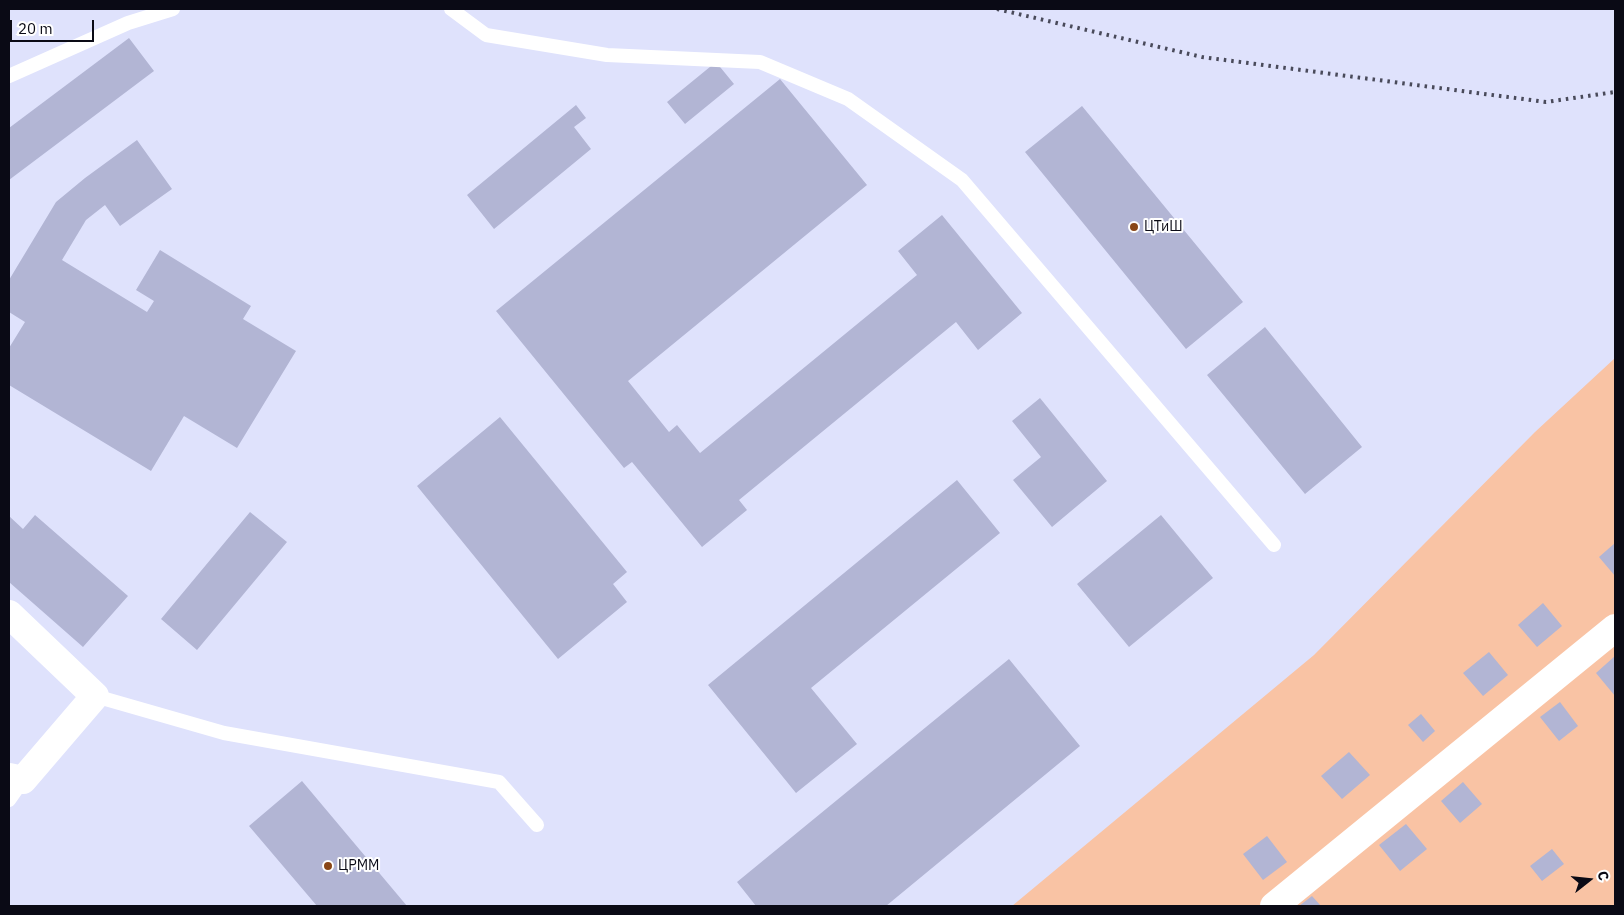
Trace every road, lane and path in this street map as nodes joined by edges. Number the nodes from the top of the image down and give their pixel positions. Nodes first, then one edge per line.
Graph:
1 (173, 9) edge
2 (451, 9) edge
3 (9, 76) edge
4 (1274, 544) dead end
5 (9, 614) edge
6 (1615, 628) edge
7 (95, 696) junction
8 (14, 786) edge
9 (537, 825) dead end
10 (1274, 906) edge

1 - 3 lane
2 - 4 lane
5 - 7 street
6 - 10 street
7 - 8 street
7 - 9 lane

